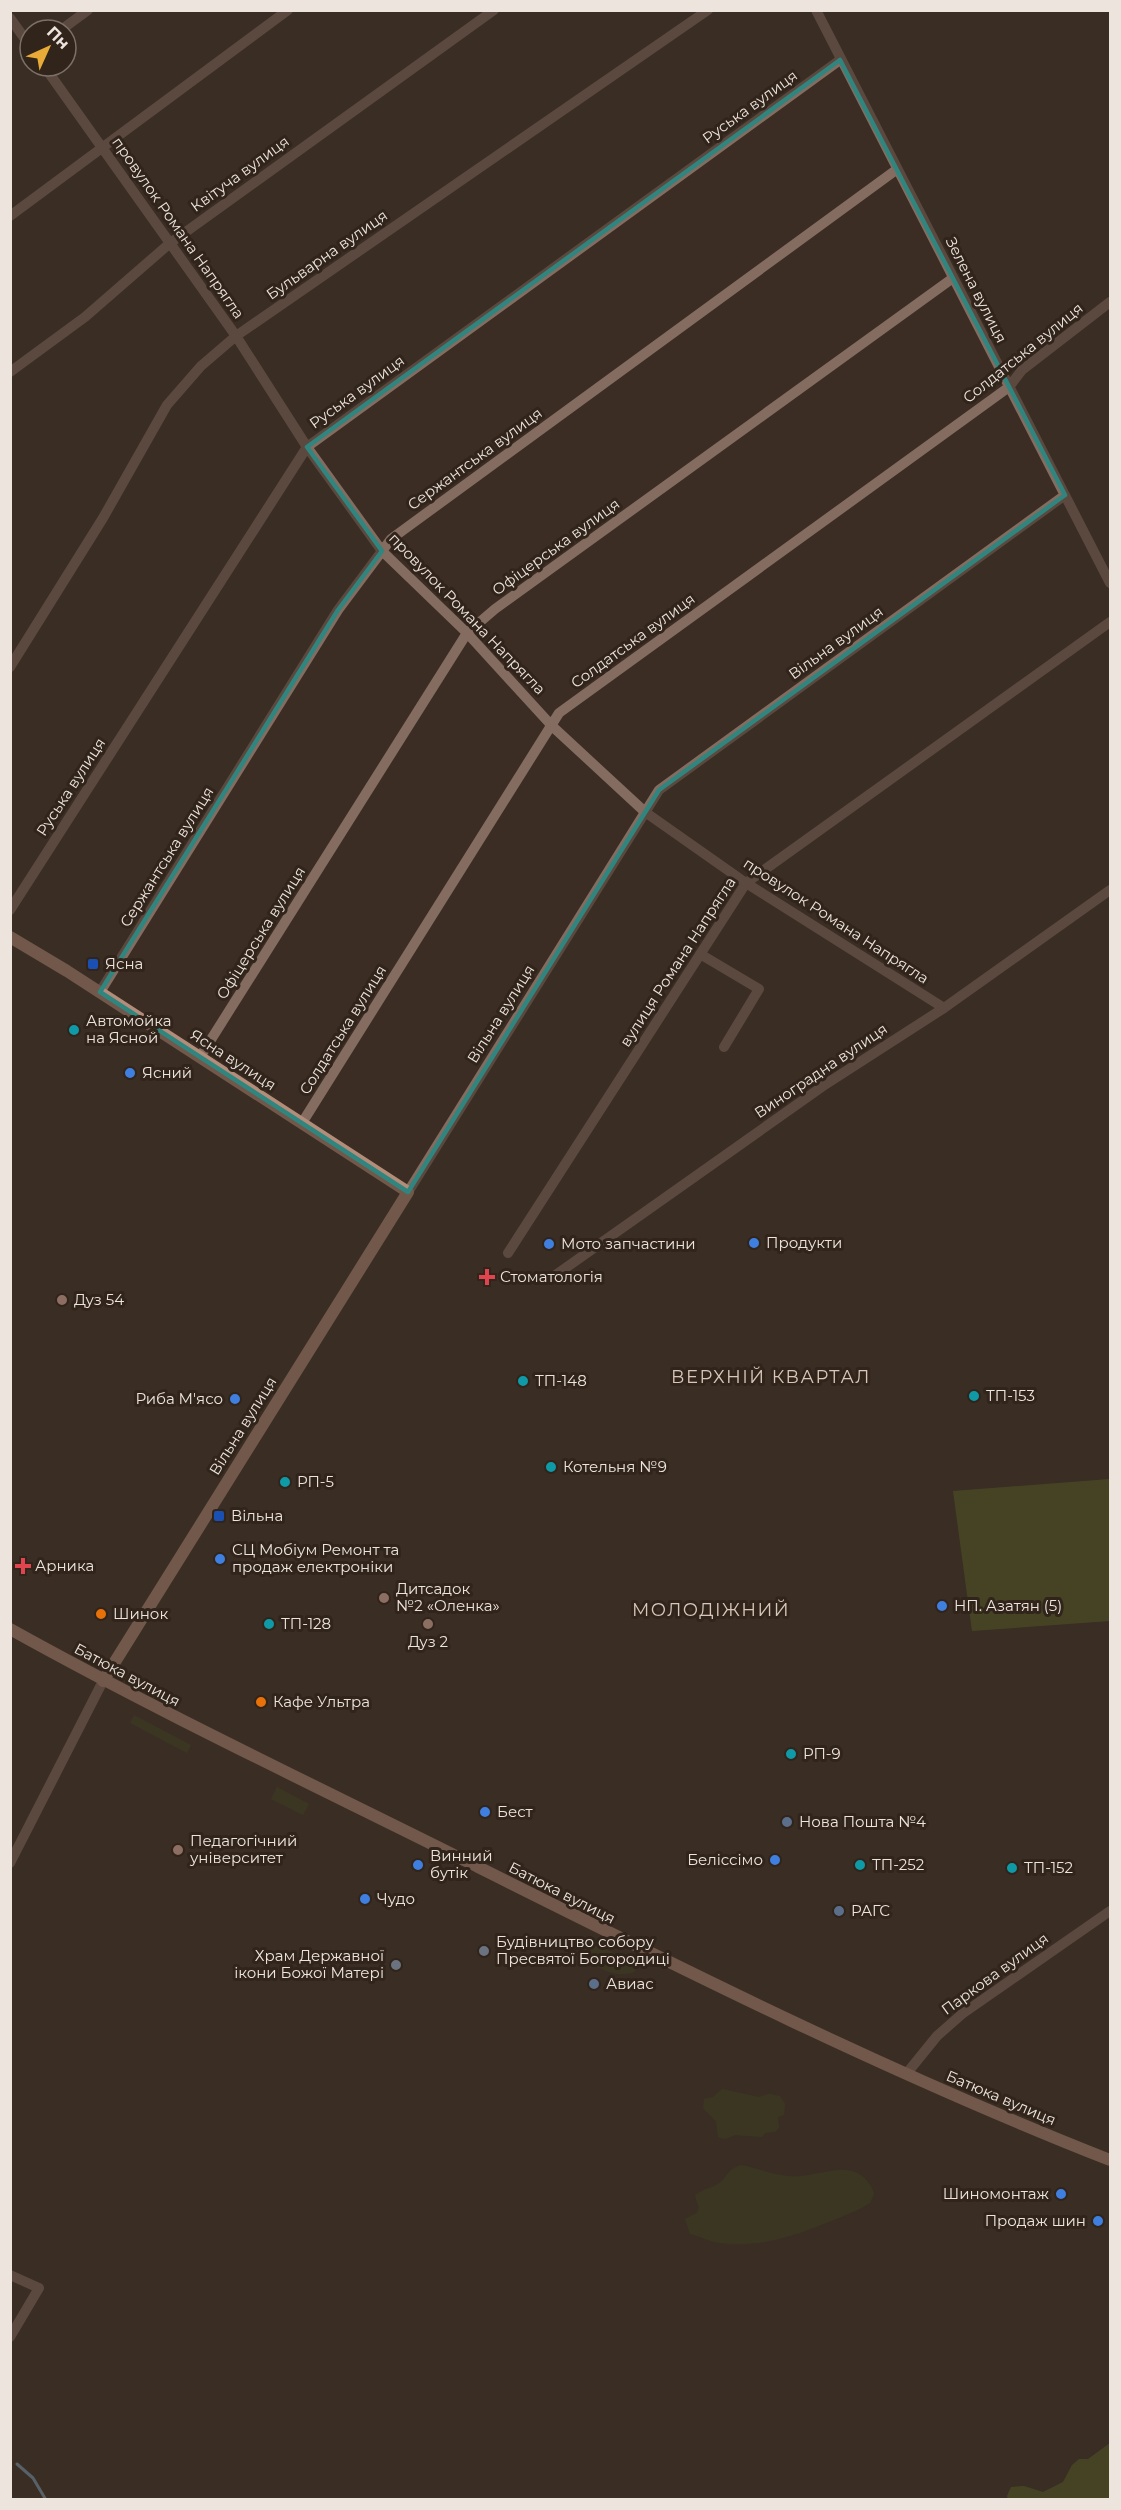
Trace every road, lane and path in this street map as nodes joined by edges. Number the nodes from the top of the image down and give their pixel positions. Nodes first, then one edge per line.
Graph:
1 (288, 10) edge
2 (494, 10) edge
3 (708, 10) edge
4 (816, 10) edge
5 (840, 60) junction
6 (53, 78) edge
7 (103, 148) junction
8 (896, 170) junction
9 (10, 216) edge
10 (169, 244) junction
11 (953, 278) junction
12 (1110, 302) edge
13 (236, 336) junction
14 (10, 372) edge
15 (1009, 387) junction
16 (307, 447) junction
17 (1065, 495) junction
18 (382, 551) junction
19 (1110, 582) edge
20 (1110, 622) edge
21 (467, 633) junction
22 (10, 667) edge
23 (552, 726) junction
24 (645, 812) junction
25 (746, 882) junction
26 (1110, 890) edge
27 (10, 910) edge
28 (10, 937) edge
29 (700, 954) junction
30 (100, 992) junction
31 (944, 1008) junction
32 (724, 1047) dead end
33 (200, 1057) junction
34 (302, 1123) junction
35 (408, 1192) junction
36 (508, 1253) dead end
37 (550, 1279) dead end
38 (10, 1629) edge
39 (104, 1681) junction
40 (10, 1863) edge
41 (1110, 1911) edge
42 (907, 2073) junction
43 (1110, 2160) edge
44 (10, 2275) edge
45 (10, 2337) edge

1 - 7 street
2 - 10 street, Квітуча вулиця
3 - 13 street, Бульварна вулиця
4 - 5 street, Зелена вулиця
5 - 8 street, Зелена вулиця
5 - 16 street, Руська вулиця
6 - 7 street, провулок Романа Напрягла
7 - 9 street
7 - 10 street, провулок Романа Напрягла
8 - 11 street, Зелена вулиця
8 - 18 street, Сержантська вулиця
10 - 13 street, провулок Романа Напрягла
10 - 14 street, Квітуча вулиця
11 - 15 street, Зелена вулиця
11 - 21 street, Офіцерська вулиця
12 - 15 street, Солдатська вулиця
13 - 16 street, провулок Романа Напрягла
13 - 22 street, Бульварна вулиця
15 - 17 street, Зелена вулиця
15 - 23 street, Солдатська вулиця
16 - 18 street, провулок Романа Напрягла
16 - 27 street, Руська вулиця
17 - 19 street, Зелена вулиця
17 - 24 street, Вільна вулиця
18 - 21 street, провулок Романа Напрягла
18 - 30 street, Сержантська вулиця
20 - 25 street, вулиця Романа Напрягла
21 - 23 street, провулок Романа Напрягла
21 - 33 street, Офіцерська вулиця
23 - 24 street, провулок Романа Напрягла
23 - 34 street, Солдатська вулиця
24 - 25 street, провулок Романа Напрягла
24 - 35 street, Вільна вулиця
25 - 29 street, вулиця Романа Напрягла
25 - 31 street, провулок Романа Напрягла
26 - 31 street, Виноградна вулиця
28 - 30 street, Ясна вулиця
29 - 32 street
29 - 36 street, вулиця Романа Напрягла
30 - 33 street, Ясна вулиця
31 - 37 street, Виноградна вулиця
33 - 34 street, Ясна вулиця
34 - 35 street, Ясна вулиця
35 - 39 street, Вільна вулиця
38 - 39 street, Батюка вулиця
39 - 40 street
39 - 42 street, Батюка вулиця
41 - 42 street, Паркова вулиця
42 - 43 street, Батюка вулиця
44 - 45 street

